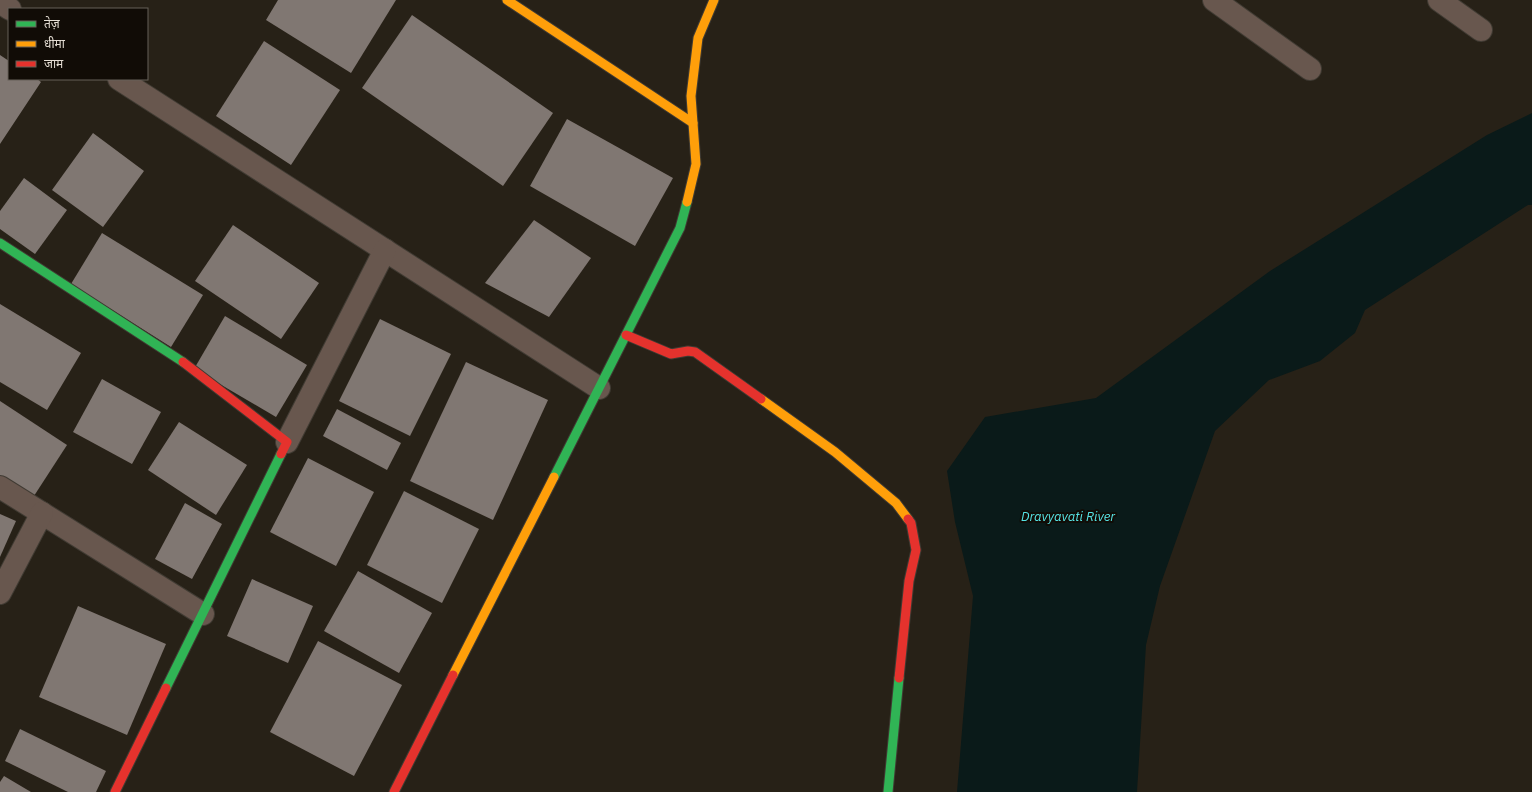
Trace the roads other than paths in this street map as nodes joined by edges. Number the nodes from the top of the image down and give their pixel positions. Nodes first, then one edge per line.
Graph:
1 (507, 0) edge
2 (714, 0) edge
3 (1214, 0) edge
4 (1439, 0) edge
5 (0, 2) edge
6 (9, 8) edge
7 (1481, 30) dead end
8 (1310, 68) dead end
9 (121, 80) edge
10 (693, 123) junction
11 (0, 243) edge
12 (385, 250) junction
13 (626, 335) junction
14 (599, 388) junction
15 (287, 442) junction
16 (0, 487) edge
17 (42, 513) junction
18 (0, 593) edge
19 (203, 614) junction
20 (115, 792) edge
21 (394, 792) edge
22 (888, 792) edge

1 - 10 street
2 - 10 street
3 - 8 street
4 - 7 street
5 - 6 street
9 - 12 street
10 - 13 street
11 - 15 street
12 - 14 street
12 - 15 street
13 - 14 street
13 - 22 street
14 - 21 street
15 - 19 street
16 - 17 street
17 - 18 street
17 - 19 street
19 - 20 street

